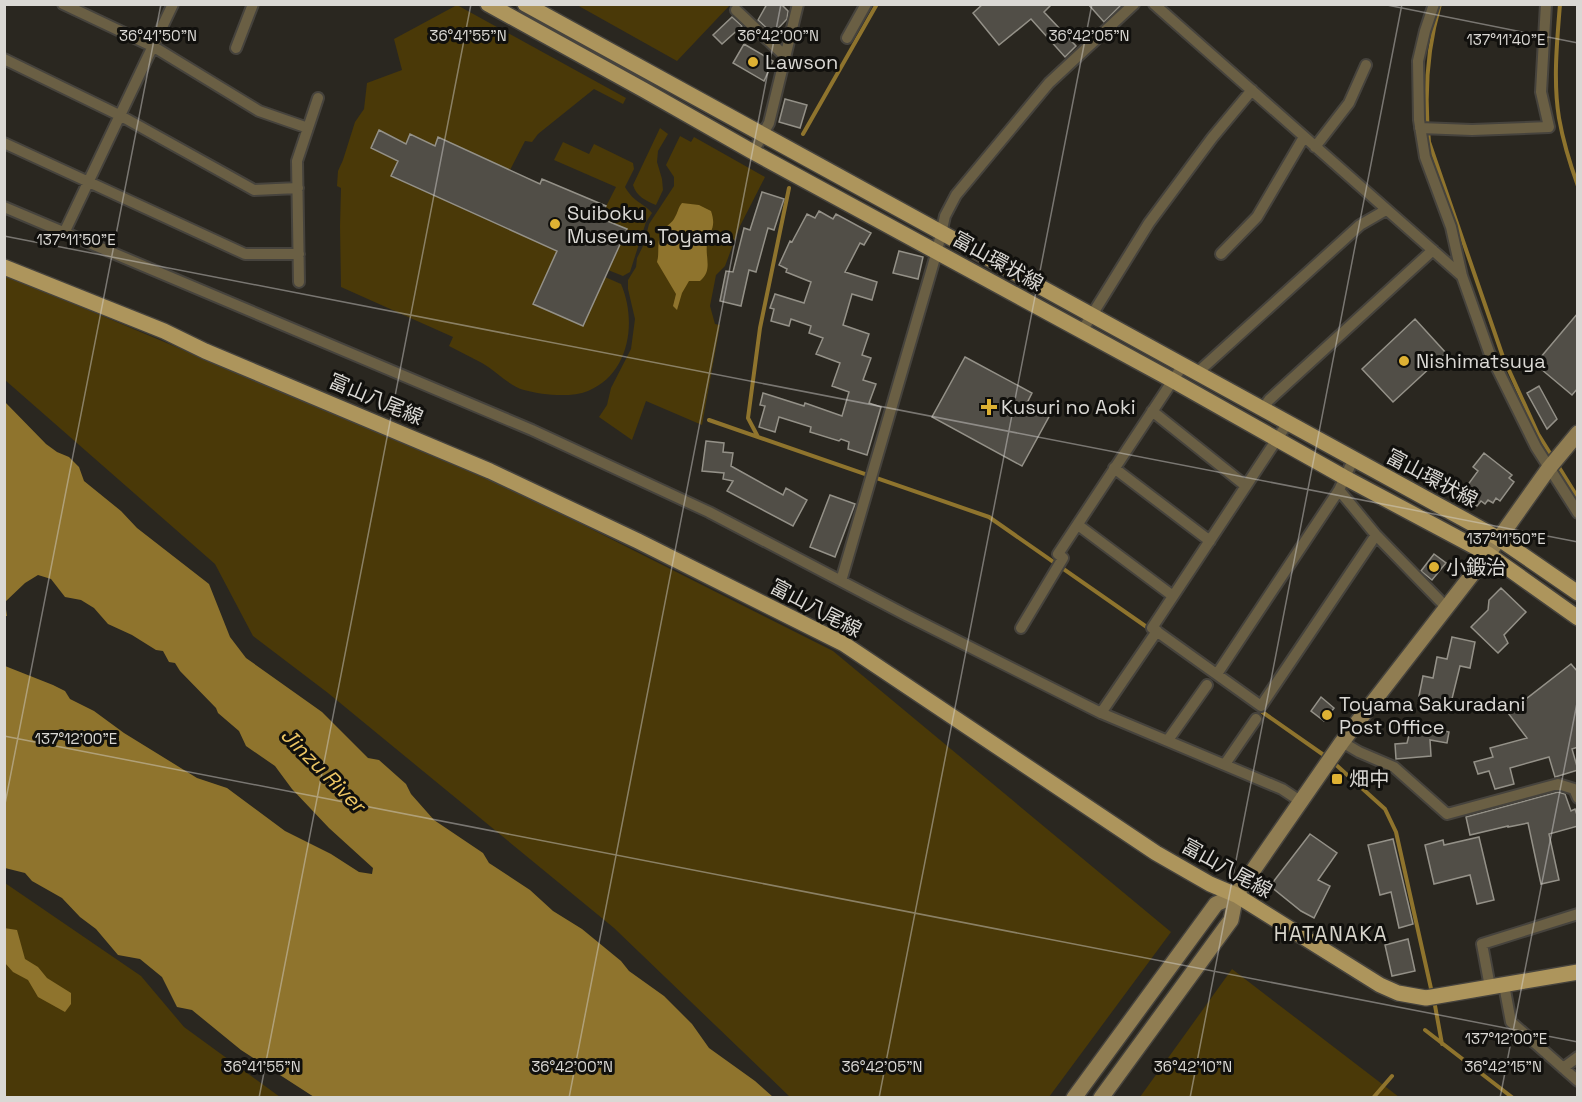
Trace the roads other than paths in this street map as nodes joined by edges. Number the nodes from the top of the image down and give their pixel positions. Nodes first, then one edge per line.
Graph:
1 (63, 4) edge
2 (174, 4) edge
3 (253, 4) edge
4 (488, 4) edge
5 (525, 4) edge
6 (798, 4) edge
7 (866, 4) edge
8 (1154, 4) edge
9 (1434, 4) edge
10 (1546, 4) edge
11 (1130, 6) edge
12 (736, 10) dead end
13 (847, 38) dead end
14 (154, 47) junction
15 (237, 48) dead end
16 (786, 57) junction
17 (4, 59) edge
18 (1366, 64) dead end
19 (1252, 90) junction
20 (318, 98) dead end
21 (121, 116) junction
22 (308, 128) junction
23 (1425, 128) junction
24 (762, 135) junction
25 (1304, 137) junction
26 (4, 143) edge
27 (1314, 147) junction
28 (753, 152) junction
29 (88, 182) junction
30 (298, 188) junction
31 (4, 207) edge
32 (1386, 210) junction
33 (941, 232) junction
34 (64, 233) junction
35 (1433, 250) junction
36 (937, 251) junction
37 (298, 254) junction
38 (1221, 254) dead end
39 (4, 267) edge
40 (1462, 276) junction
41 (299, 282) dead end
42 (1092, 315) junction
43 (1082, 331) junction
44 (1183, 365) junction
45 (1197, 373) junction
46 (1172, 380) junction
47 (1262, 410) junction
48 (1152, 411) junction
49 (1287, 424) junction
50 (1578, 433) edge
51 (1278, 439) junction
52 (1353, 460) junction
53 (1114, 468) junction
54 (1550, 468) junction
55 (1341, 484) junction
56 (1246, 486) junction
57 (1578, 513) edge
58 (1078, 525) junction
59 (1376, 535) junction
60 (1498, 538) junction
61 (1210, 541) junction
62 (1488, 554) junction
63 (841, 581) junction
64 (1578, 593) edge
65 (1173, 596) junction
66 (1446, 608) junction
67 (1578, 618) edge
68 (1021, 628) dead end
69 (1154, 635) junction
70 (1217, 674) junction
71 (1207, 685) dead end
72 (1101, 713) junction
73 (1256, 719) dead end
74 (1168, 740) junction
75 (1339, 747) junction
76 (1225, 764) junction
77 (1578, 800) edge
78 (1300, 801) junction
79 (1578, 810) edge
80 (1236, 895) junction
81 (1578, 914) edge
82 (1578, 972) edge
83 (1497, 986) junction
84 (1578, 1057) edge
85 (1563, 1068) junction
86 (1578, 1081) edge
87 (1074, 1098) edge
88 (1101, 1098) edge

1 - 14 street
2 - 14 street
3 - 15 street
4 - 28 main road, 富山環状線
5 - 24 main road, 富山環状線
6 - 16 street
7 - 13 street
8 - 19 street
9 - 23 street
10 - 23 street
11 - 33 street
12 - 16 street
14 - 21 street
14 - 22 street
16 - 24 street
17 - 21 street
18 - 27 street
19 - 25 street
19 - 42 street
20 - 22 street
21 - 29 street
21 - 30 street
22 - 30 street
23 - 40 street
24 - 28 street
24 - 33 main road, 富山環状線
25 - 27 street
25 - 38 street
26 - 29 street
27 - 32 street
28 - 36 main road, 富山環状線
29 - 34 street
29 - 37 street
30 - 37 street
31 - 34 street
32 - 35 street
32 - 45 street
33 - 36 street
33 - 42 main road, 富山環状線
34 - 63 street
35 - 40 street
35 - 47 street
36 - 43 main road, 富山環状線
36 - 63 street
37 - 41 street
39 - 80 main road, 富山八尾線
40 - 54 street
42 - 43 street
42 - 44 main road, 富山環状線
43 - 46 main road, 富山環状線
44 - 45 main road, 富山環状線
44 - 46 street
45 - 47 main road, 富山環状線
46 - 48 street
46 - 51 main road, 富山環状線
47 - 49 main road, 富山環状線
48 - 53 street
48 - 56 street
49 - 51 street
49 - 52 main road, 富山環状線
50 - 54 street
51 - 55 main road, 富山環状線
51 - 56 street
52 - 55 street
52 - 60 main road, 富山環状線
53 - 58 street
53 - 61 street
54 - 57 street
54 - 60 street
55 - 59 street
55 - 62 main road, 富山環状線
55 - 70 street
56 - 61 street
58 - 65 street
58 - 68 street
59 - 66 street
59 - 70 street
60 - 62 street
60 - 64 main road
61 - 65 street
62 - 66 street
62 - 67 main road
63 - 72 street
65 - 69 street
66 - 75 street
69 - 70 street
69 - 72 street
71 - 74 street
72 - 74 street
73 - 76 street
74 - 76 street
75 - 77 street
75 - 78 street
76 - 78 street
77 - 79 street
78 - 80 street
80 - 83 main road, 富山八尾線
80 - 87 street
80 - 88 street
81 - 83 street
82 - 83 main road, 富山八尾線
83 - 85 street
84 - 85 street
85 - 86 street

